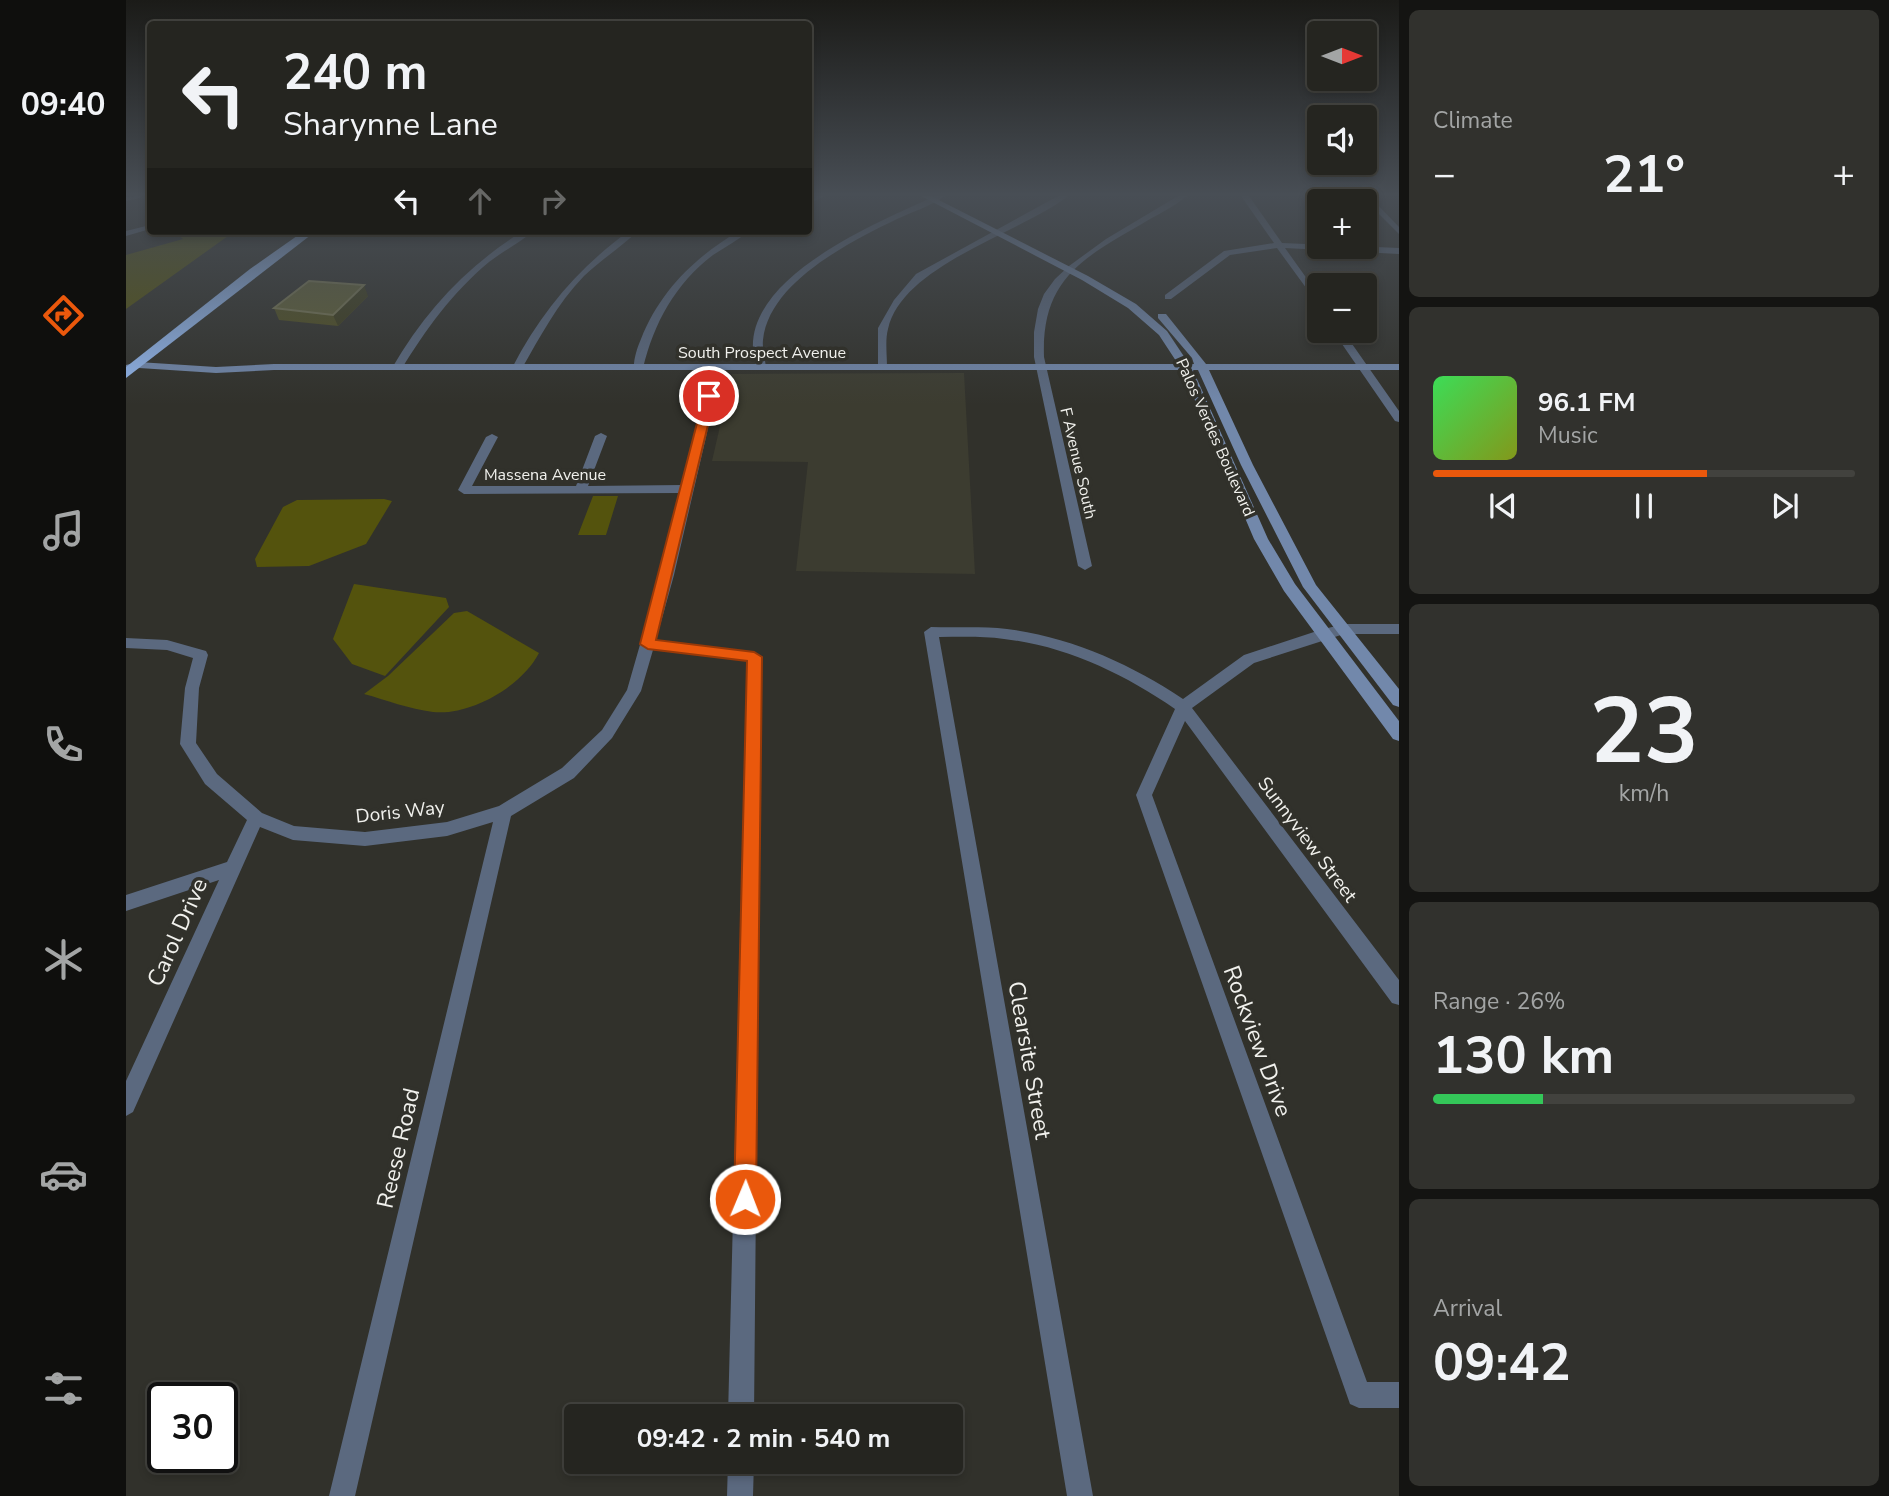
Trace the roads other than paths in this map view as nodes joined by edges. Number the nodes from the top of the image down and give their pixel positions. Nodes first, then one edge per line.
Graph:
1 (250, 266) edge
2 (255, 266) edge
3 (263, 266) edge
4 (480, 266) edge
5 (589, 266) edge
6 (698, 266) edge
7 (811, 266) edge
8 (937, 266) edge
9 (1210, 266) edge
10 (1293, 266) edge
11 (1073, 267) junction
12 (1307, 286) edge
13 (229, 290) junction
14 (1168, 297) dead end
15 (1347, 343) edge
16 (1364, 366) junction
17 (761, 367) junction
18 (883, 367) junction
19 (1042, 367) junction
20 (1186, 367) junction
21 (1202, 367) junction
22 (1399, 367) edge
23 (129, 368) edge
24 (397, 368) junction
25 (517, 368) junction
26 (638, 368) junction
27 (717, 368) junction
28 (1399, 419) edge
29 (601, 436) dead end
30 (492, 437) dead end
31 (685, 489) junction
32 (580, 491) junction
33 (1085, 566) dead end
34 (1344, 629) junction
35 (1399, 629) edge
36 (931, 632) joint
37 (1325, 633) junction
38 (126, 643) edge
39 (648, 644) junction
40 (1399, 701) edge
41 (1183, 706) junction
42 (1399, 734) edge
43 (504, 812) junction
44 (256, 818) junction
45 (233, 868) junction
46 (126, 903) edge
47 (1399, 996) edge
48 (126, 1105) edge
49 (1399, 1395) edge
50 (741, 1404) edge
51 (741, 1474) edge
52 (342, 1496) edge
53 (740, 1496) edge
54 (1080, 1496) edge

1 - 23 highway
2 - 13 highway
3 - 13 highway
4 - 24 street
5 - 25 street
6 - 26 street
7 - 17 street
8 - 18 street
9 - 14 street
10 - 12 street
11 - 19 street, F Avenue South
11 - 20 main road, Palos Verdes Boulevard
11 - 21 main road, Palos Verdes Boulevard
13 - 23 highway
15 - 16 street
16 - 21 main road, South Prospect Avenue
16 - 22 main road, South Prospect Avenue
16 - 28 street
17 - 18 main road, South Prospect Avenue
17 - 27 main road, South Prospect Avenue
18 - 19 main road, South Prospect Avenue
19 - 20 main road, South Prospect Avenue
19 - 33 street, F Avenue South
20 - 21 main road, South Prospect Avenue
20 - 37 main road, Palos Verdes Boulevard
21 - 34 main road, Palos Verdes Boulevard
23 - 24 main road, South Prospect Avenue
24 - 25 main road, South Prospect Avenue
25 - 26 main road, South Prospect Avenue
26 - 27 main road, South Prospect Avenue
27 - 31 street, Doris Way
29 - 32 street
30 - 32 street, Massena Avenue
31 - 32 street, Massena Avenue
31 - 39 street, Doris Way
34 - 35 street
34 - 37 street
34 - 40 main road, Palos Verdes Boulevard
36 - 41 street, Sunnyview Street
36 - 54 street, Clearsite Street
37 - 41 street
37 - 42 main road, Palos Verdes Boulevard
38 - 44 street, Doris Way
39 - 43 street, Doris Way
39 - 50 street
41 - 47 street, Sunnyview Street
41 - 49 street, Rockview Drive
43 - 44 street, Doris Way
43 - 52 street, Reese Road
44 - 45 street, Carol Drive
45 - 46 street
45 - 48 street, Carol Drive
51 - 53 street

